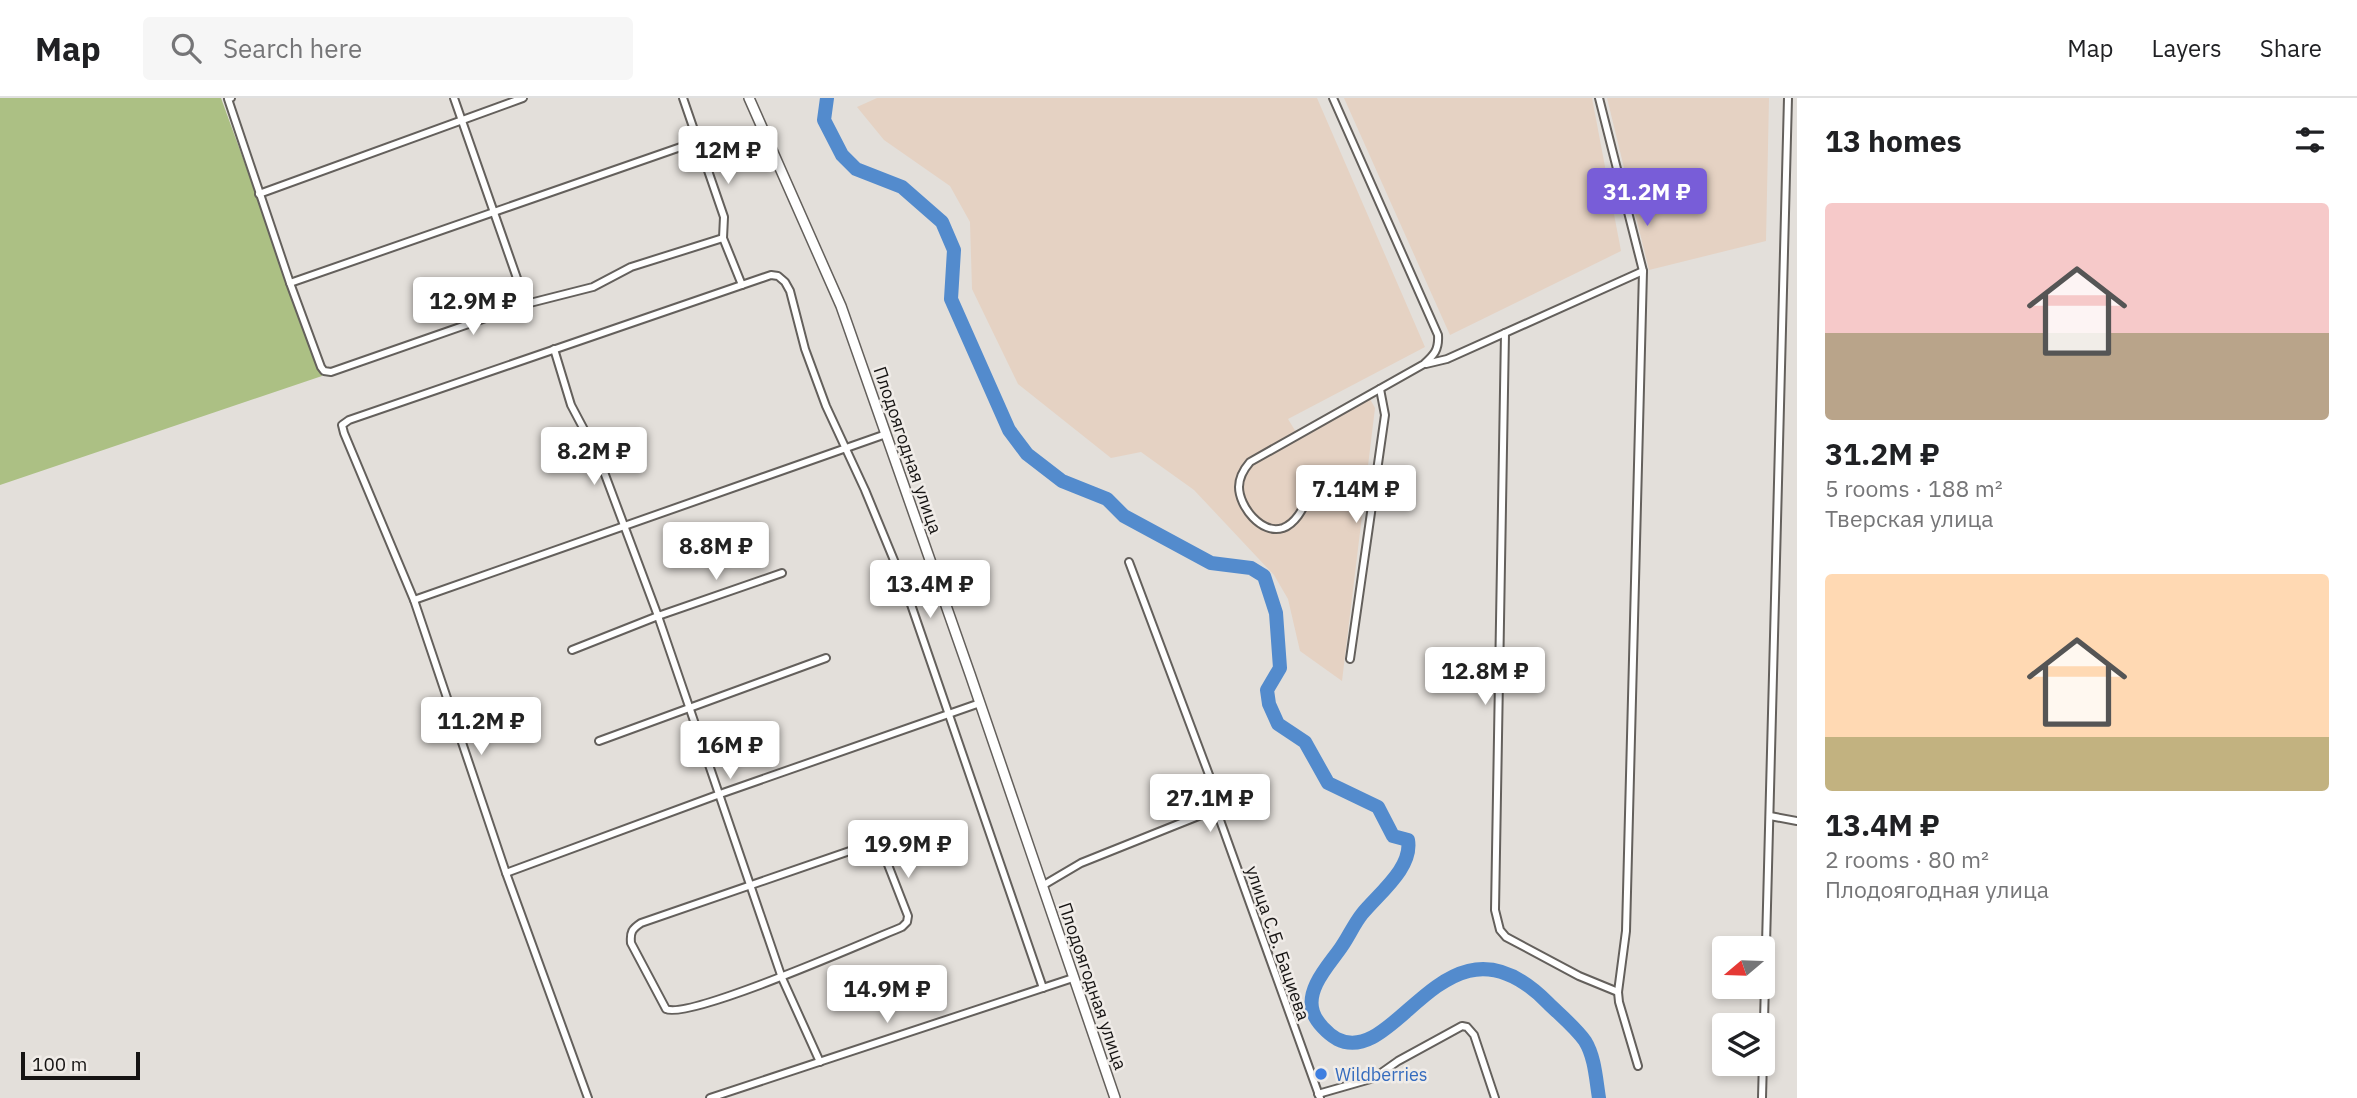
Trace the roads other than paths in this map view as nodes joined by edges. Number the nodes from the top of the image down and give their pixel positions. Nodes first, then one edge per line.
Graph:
1 (231, 98) edge
2 (454, 98) edge
3 (523, 98) edge
4 (683, 98) edge
5 (749, 98) edge
6 (1333, 98) edge
7 (1599, 98) edge
8 (1788, 98) edge
9 (462, 120) junction
10 (698, 141) junction
11 (260, 194) junction
12 (494, 212) junction
13 (723, 238) junction
14 (1643, 271) junction
15 (290, 283) junction
16 (741, 285) junction
17 (526, 304) junction
18 (1505, 333) junction
19 (554, 349) junction
20 (1424, 364) junction
21 (1380, 389) junction
22 (886, 435) junction
23 (844, 449) junction
24 (1310, 494) dead end
25 (623, 526) junction
26 (1129, 562) dead end
27 (782, 573) dead end
28 (414, 600) junction
29 (658, 616) junction
30 (572, 649) dead end
31 (826, 658) dead end
32 (1350, 659) dead end
33 (980, 703) junction
34 (690, 706) junction
35 (947, 713) junction
36 (599, 741) dead end
37 (720, 793) junction
38 (1216, 809) junction
39 (1770, 816) junction
40 (1797, 821) edge
41 (506, 873) junction
42 (751, 885) junction
43 (1042, 886) junction
44 (782, 978) junction
45 (1073, 978) junction
46 (1043, 988) junction
47 (1618, 992) junction
48 (820, 1062) junction
49 (1638, 1066) dead end
50 (1319, 1096) edge
51 (588, 1098) edge
52 (710, 1098) edge
53 (1115, 1098) edge
54 (1495, 1098) edge
55 (1762, 1098) edge

1 - 11 street
2 - 9 street
3 - 9 street
4 - 10 street
5 - 22 street, Плодоягодная улица
6 - 20 street
7 - 14 street
8 - 39 street
9 - 11 street
9 - 12 street
10 - 12 street
10 - 13 street
11 - 15 street
12 - 15 street
12 - 17 street
13 - 16 street
13 - 17 street
14 - 18 street
14 - 47 street
15 - 17 street
16 - 19 street
16 - 23 street
18 - 20 street
18 - 47 street
19 - 25 street
19 - 28 street
20 - 21 street
21 - 24 street
21 - 32 street
22 - 23 street
22 - 33 street, Плодоягодная улица
23 - 25 street
23 - 35 street
25 - 28 street
25 - 29 street
26 - 38 street, улица С.Б. Бациева
27 - 29 street
28 - 41 street
29 - 30 street
29 - 34 street
31 - 34 street
33 - 35 street
33 - 43 street, Плодоягодная улица
34 - 36 street
34 - 37 street
35 - 37 street
35 - 46 street
37 - 41 street
37 - 42 street
38 - 43 street
38 - 50 street, улица С.Б. Бациева
39 - 40 street
39 - 55 street
41 - 51 street
42 - 44 street
42 - 44 street
42 - 44 street
43 - 45 street, Плодоягодная улица
44 - 48 street
45 - 46 street
45 - 53 street, Плодоягодная улица
46 - 48 street
47 - 49 street
48 - 52 street
50 - 54 street

